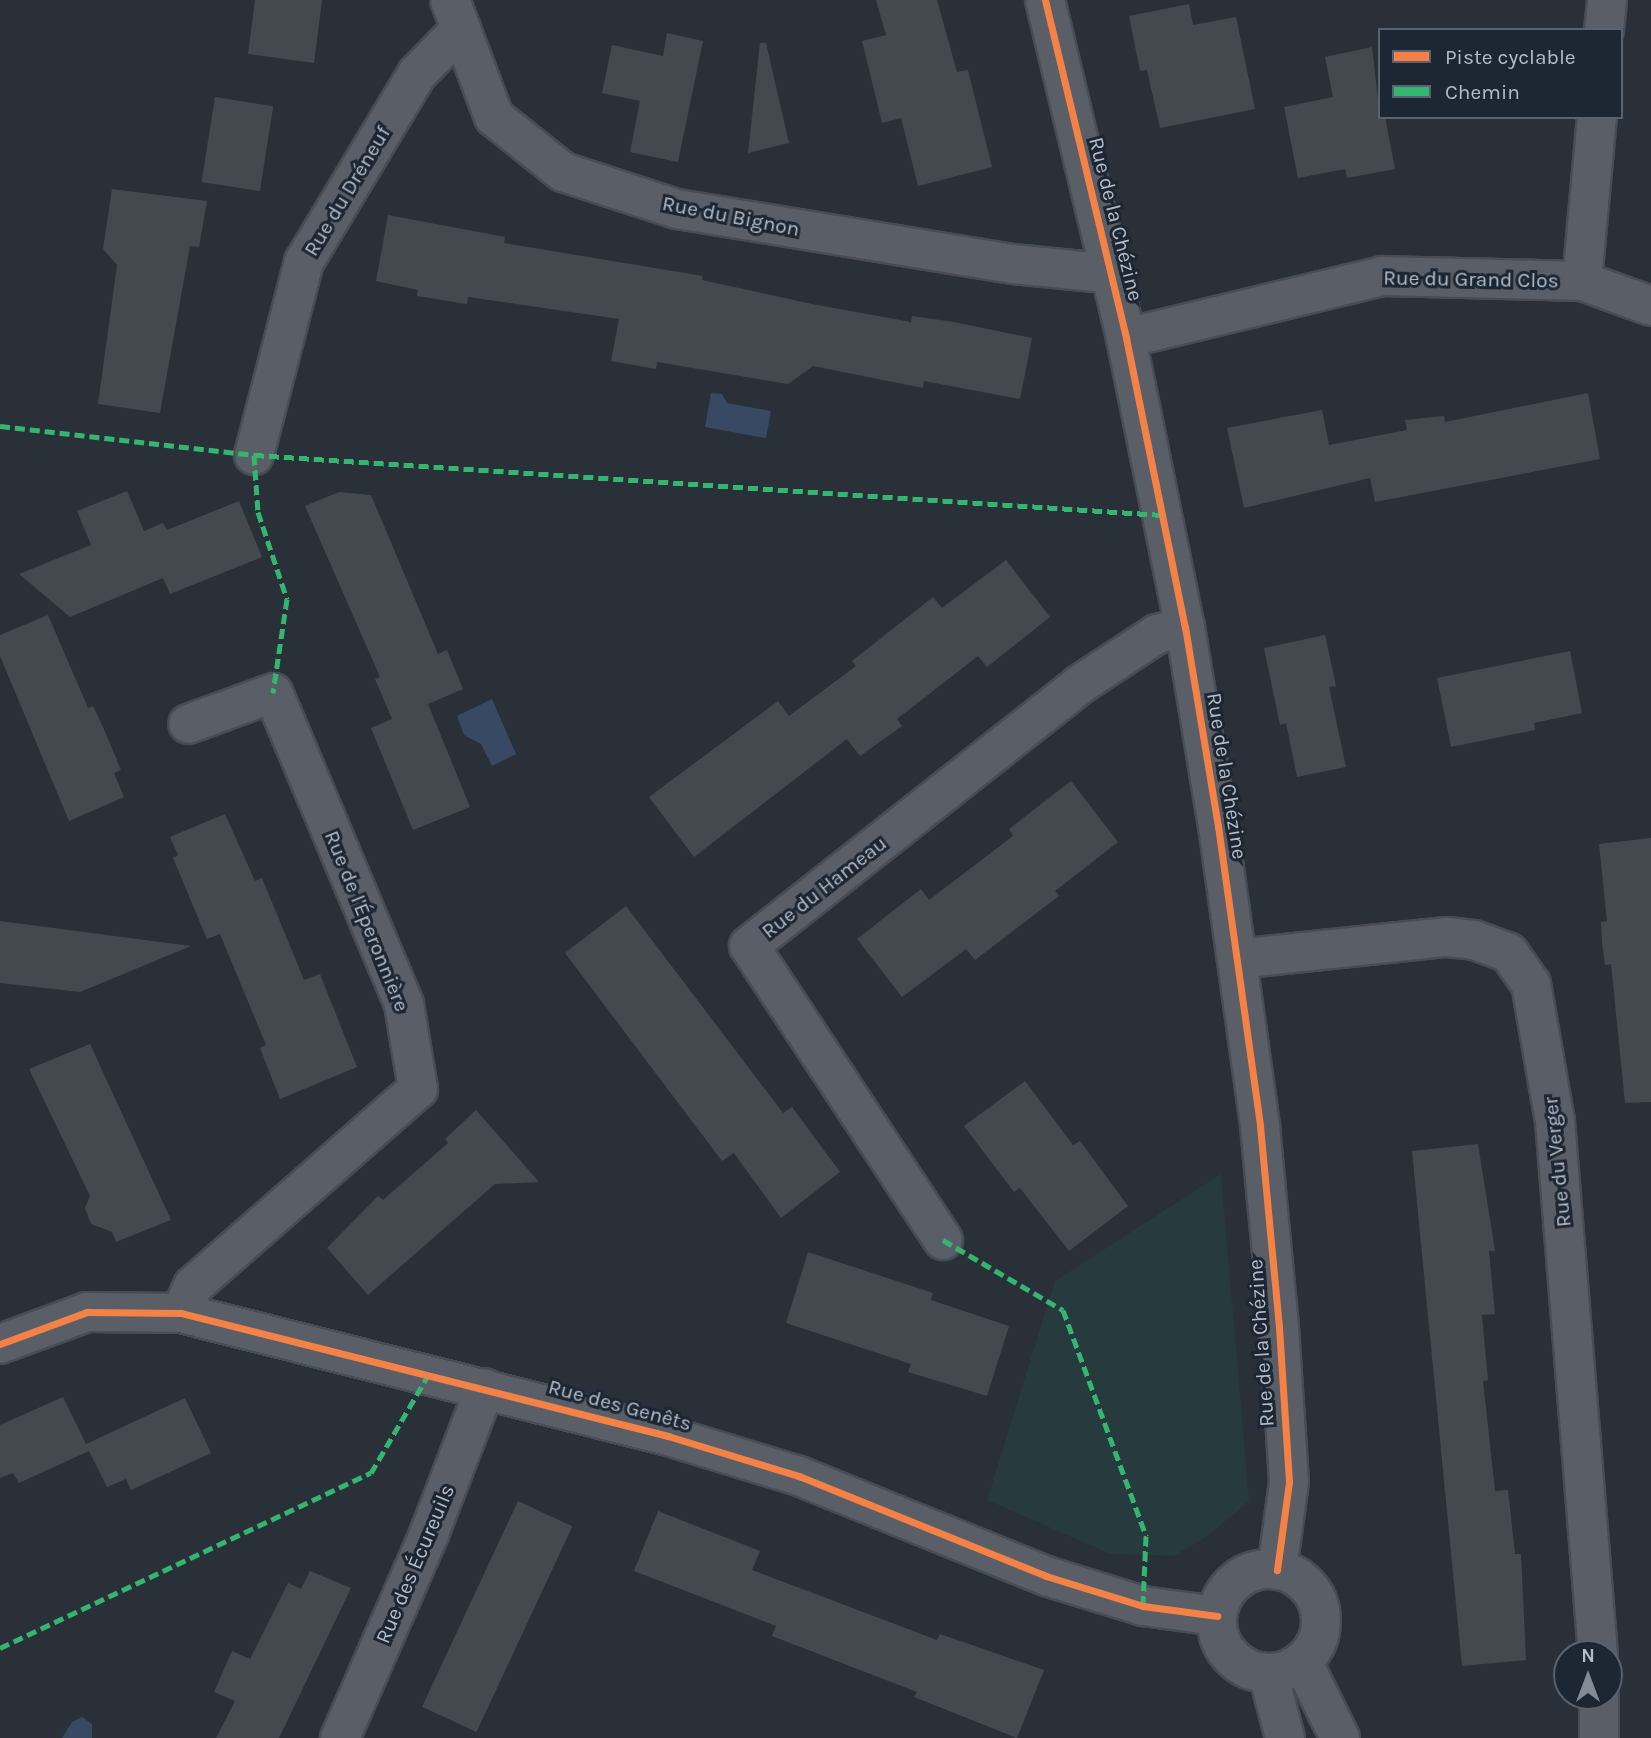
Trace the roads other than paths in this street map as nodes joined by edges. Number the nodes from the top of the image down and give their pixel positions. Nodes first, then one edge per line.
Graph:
1 (1045, 0) edge
2 (1607, 0) edge
3 (455, 14) edge
4 (1604, 28) edge
5 (1597, 119) edge
6 (1113, 274) junction
7 (1582, 281) junction
8 (1651, 306) edge
9 (1126, 338) junction
10 (254, 455) dead end
11 (1185, 627) junction
12 (188, 724) dead end
13 (1237, 959) junction
14 (943, 1240) dead end
15 (181, 1313) junction
16 (0, 1344) edge
17 (485, 1388) junction
18 (1277, 1570) junction
19 (1217, 1615) junction
20 (1597, 1640) edge
21 (1285, 1667) junction
22 (1598, 1710) edge
23 (340, 1738) edge
24 (1285, 1738) edge
25 (1340, 1738) edge
26 (1599, 1738) edge

1 - 6 street, Rue de la Chézine
2 - 4 street
3 - 6 street, Rue du Bignon
3 - 10 street, Rue du Dréneuf
5 - 7 street
6 - 9 street, Rue de la Chézine
7 - 8 street, Rue du Grand Clos
7 - 9 street, Rue du Grand Clos
9 - 11 street, Rue de la Chézine
11 - 13 street, Rue de la Chézine
11 - 14 street, Rue du Hameau
12 - 15 street, Rue de l'Éperonnière
13 - 18 street, Rue de la Chézine
13 - 20 street, Rue du Verger
15 - 16 street, Rue des Genêts
15 - 17 street, Rue des Genêts
17 - 19 street, Rue des Genêts
17 - 23 street, Rue des Écureuils
18 - 19 street
18 - 21 street
19 - 21 street
21 - 24 street
21 - 25 street
22 - 26 street

